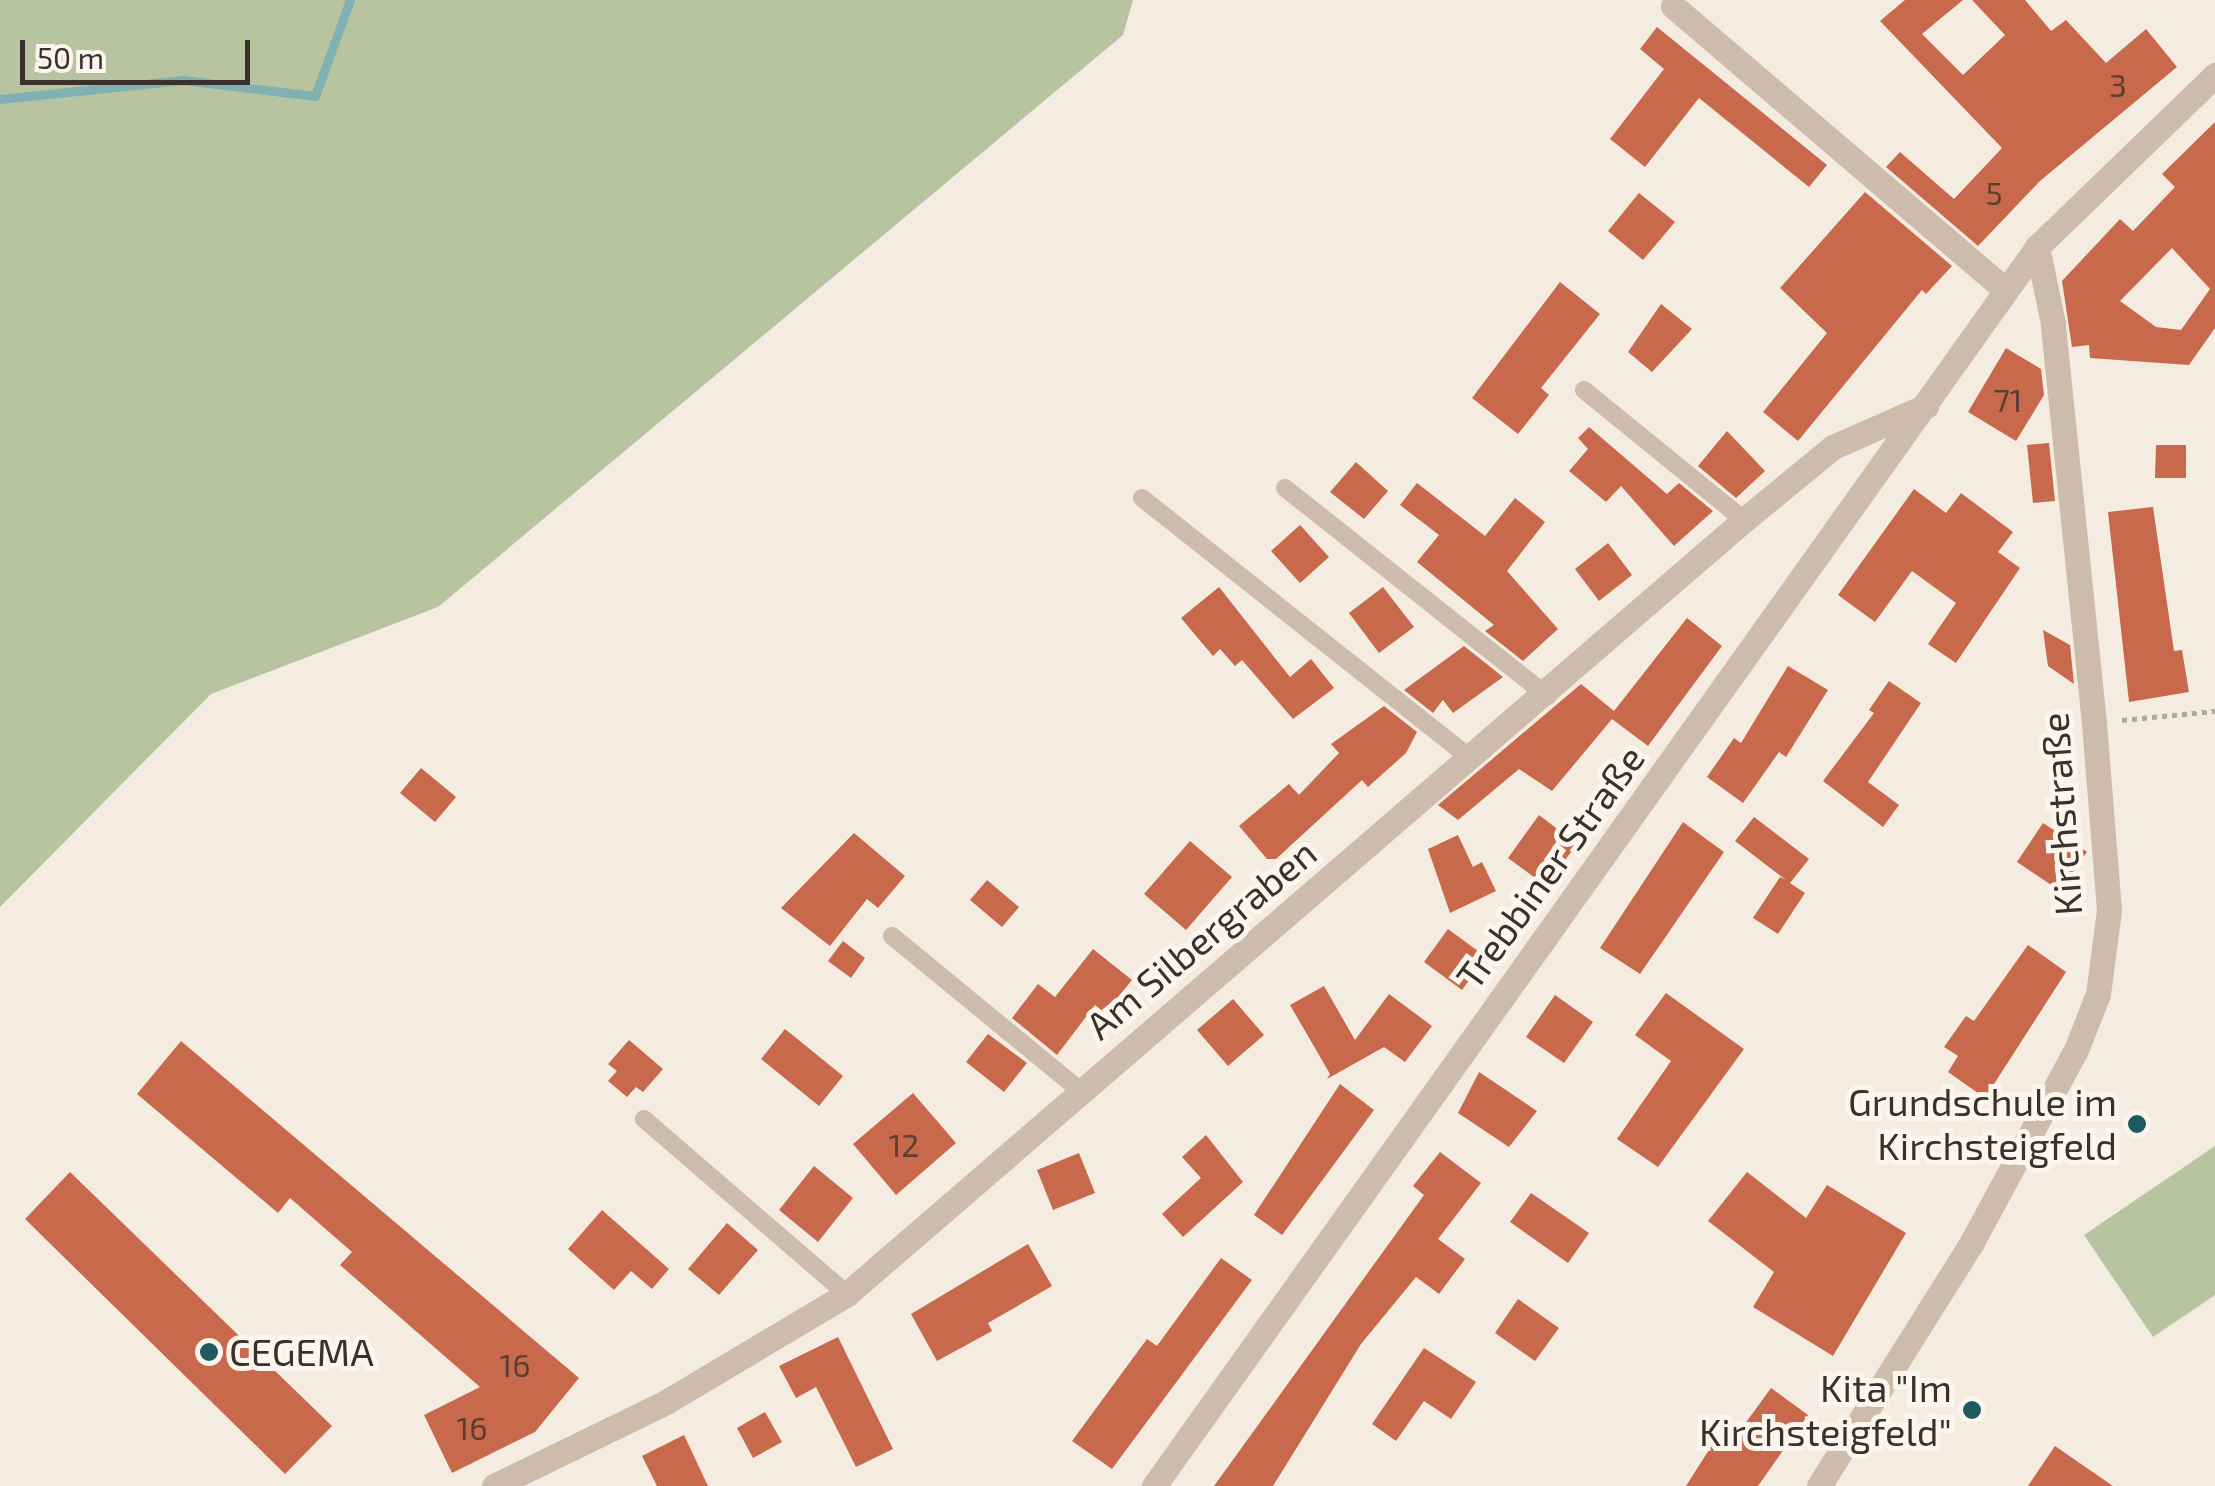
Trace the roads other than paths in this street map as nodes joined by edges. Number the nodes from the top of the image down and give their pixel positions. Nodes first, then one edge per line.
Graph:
1 (1673, 6) dead end
2 (2215, 76) edge
3 (2037, 246) junction
4 (2005, 290) junction
5 (1584, 390) dead end
6 (1926, 406) junction
7 (1285, 488) dead end
8 (1142, 498) dead end
9 (1744, 520) junction
10 (1547, 696) junction
11 (1471, 759) junction
12 (892, 936) dead end
13 (1081, 1091) junction
14 (644, 1119) dead end
15 (846, 1294) junction
16 (494, 1486) edge
17 (1154, 1486) edge
18 (1819, 1486) edge

1 - 4 street
2 - 3 street, Trebbiner Straße
3 - 4 street, Trebbiner Straße
3 - 18 street, Kirchstraße
4 - 6 street, Trebbiner Straße
5 - 9 lane
6 - 9 street, Am Silbergraben
6 - 17 street, Trebbiner Straße
7 - 10 lane
8 - 11 lane
9 - 10 street, Am Silbergraben
10 - 11 street, Am Silbergraben
11 - 13 street, Am Silbergraben
12 - 13 lane
13 - 15 street, Am Silbergraben
14 - 15 lane
15 - 16 street, Am Silbergraben

